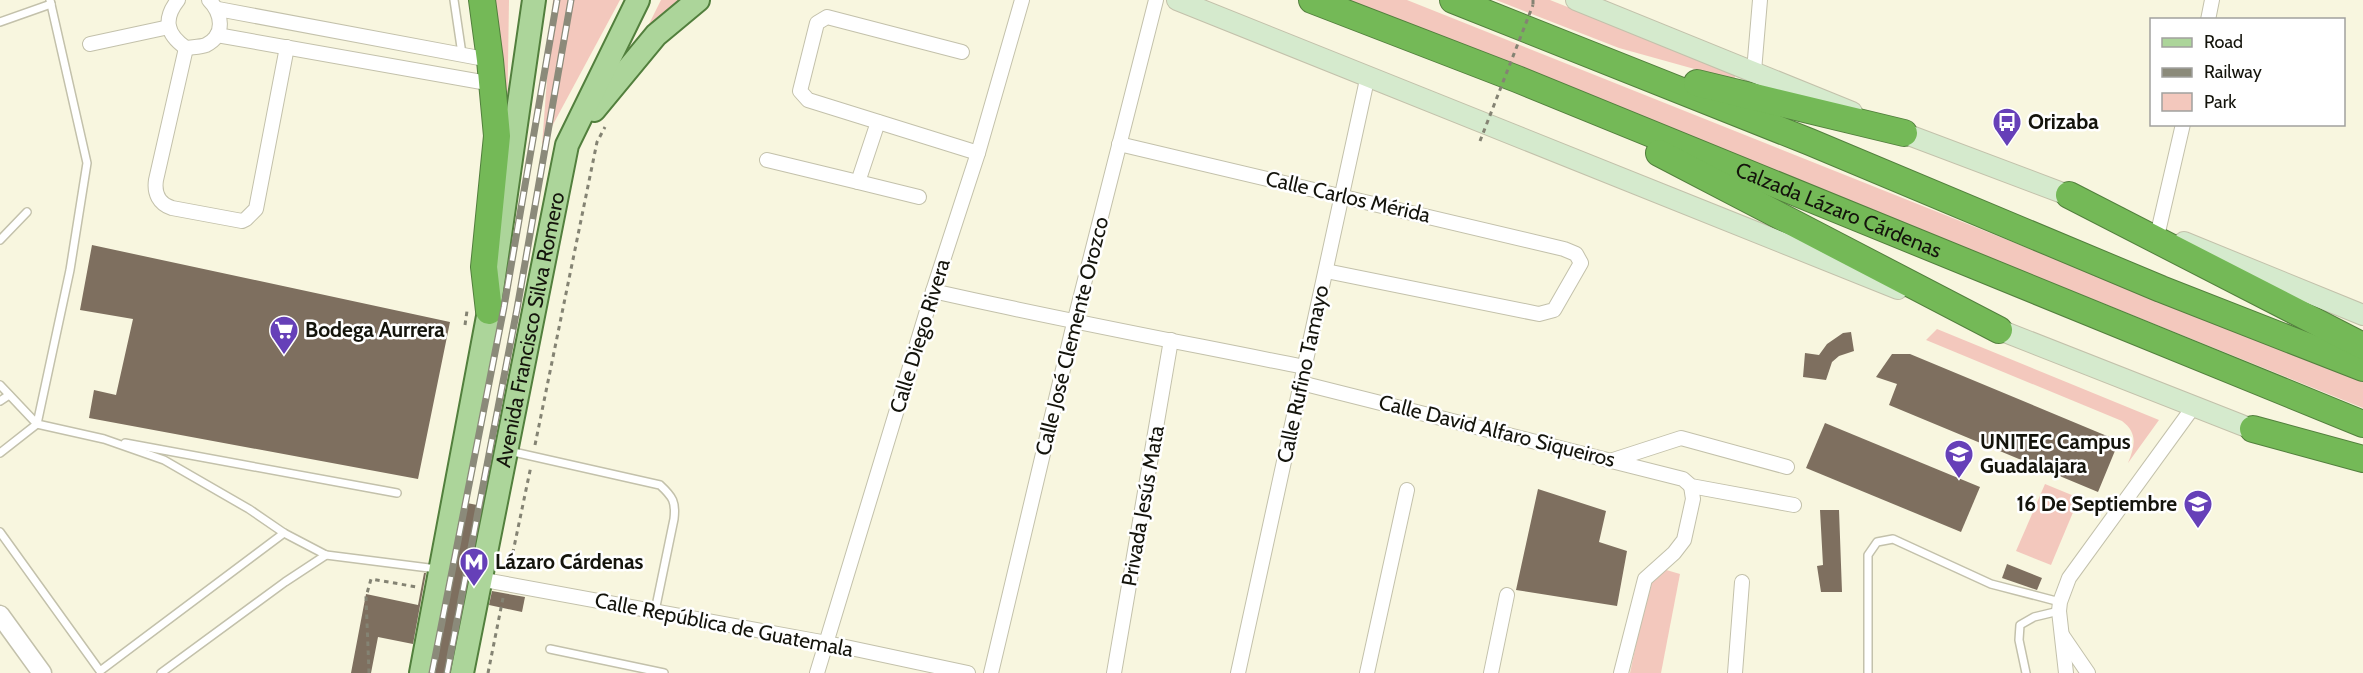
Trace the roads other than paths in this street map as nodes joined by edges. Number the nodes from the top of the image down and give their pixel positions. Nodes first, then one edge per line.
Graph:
1 (178, 0) edge
2 (454, 0) edge
3 (482, 0) edge
4 (534, 0) edge
5 (638, 0) edge
6 (698, 0) edge
7 (1022, 0) edge
8 (1156, 0) edge
9 (1177, 0) edge
10 (1312, 0) edge
11 (1453, 0) edge
12 (1576, 0) edge
13 (1760, 0) edge
14 (2212, 0) edge
15 (50, 2) edge
16 (213, 4) edge
17 (2208, 18) edge
18 (0, 22) edge
19 (169, 27) junction
20 (217, 35) junction
21 (369, 39) junction
22 (90, 44) dead end
23 (287, 47) junction
24 (186, 48) junction
25 (962, 52) dead end
26 (462, 54) junction
27 (364, 60) junction
28 (1605, 60) junction
29 (1754, 70) junction
30 (491, 72) junction
31 (1368, 75) junction
32 (1517, 79) junction
33 (878, 122) junction
34 (2183, 126) edge
35 (1904, 133) junction
36 (1119, 144) junction
37 (567, 145) junction
38 (978, 153) junction
39 (767, 160) dead end
40 (858, 182) junction
41 (2069, 195) junction
42 (1342, 196) junction
43 (919, 197) dead end
44 (27, 212) dead end
45 (2158, 232) junction
46 (0, 240) edge
47 (1326, 271) junction
48 (933, 291) junction
49 (489, 311) junction
50 (2363, 315) edge
51 (1074, 323) junction
52 (1999, 330) junction
53 (1171, 340) junction
54 (2363, 346) edge
55 (1304, 368) junction
56 (2363, 368) edge
57 (1301, 383) junction
58 (0, 385) edge
59 (9, 395) junction
60 (0, 401) edge
61 (2194, 406) junction
62 (36, 424) junction
63 (2363, 424) edge
64 (2253, 429) junction
65 (104, 439) junction
66 (505, 450) junction
67 (0, 453) edge
68 (2363, 459) edge
69 (1612, 460) junction
70 (1787, 467) dead end
71 (2363, 473) edge
72 (1691, 486) junction
73 (1407, 490) dead end
74 (397, 493) dead end
75 (1794, 505) dead end
76 (0, 532) edge
77 (284, 533) junction
78 (326, 555) junction
79 (439, 569) junction
80 (479, 579) junction
81 (1742, 582) dead end
82 (1507, 595) dead end
83 (2060, 606) junction
84 (655, 611) junction
85 (0, 615) edge
86 (2061, 635) junction
87 (827, 643) junction
88 (550, 649) dead end
89 (2066, 671) edge
90 (100, 672) edge
91 (2090, 672) edge
92 (42, 673) edge
93 (161, 673) edge
94 (421, 673) edge
95 (462, 673) edge
96 (664, 673) edge
97 (817, 673) edge
98 (968, 673) edge
99 (991, 673) edge
100 (1114, 673) edge
101 (1238, 673) edge
102 (1367, 673) edge
103 (1491, 673) edge
104 (1621, 673) edge
105 (1735, 673) edge
106 (1868, 673) edge
107 (2026, 673) edge

1 - 19 street
2 - 26 lane
3 - 30 highway
4 - 49 main road, Avenida Francisco Silva Romero
5 - 37 main road, Avenida Francisco Silva Romero
6 - 37 main road
7 - 38 street, Calle Diego Rivera
8 - 36 street, Calle José Clemente Orozco
9 - 31 main road
10 - 32 highway, Calzada Lázaro Cárdenas
11 - 28 highway
12 - 29 main road
13 - 29 street
14 - 17 street
15 - 18 lane
15 - 62 lane
16 - 20 street
16 - 21 street
19 - 22 street
19 - 24 street
20 - 23 street
20 - 24 street
21 - 26 street
21 - 27 street
23 - 24 street
23 - 27 street
25 - 33 street
26 - 30 street
27 - 30 street
28 - 35 highway
28 - 56 highway
29 - 35 main road
30 - 49 highway
31 - 42 street, Calle Rufino Tamayo
31 - 52 main road
32 - 52 highway
32 - 63 highway, Calzada Lázaro Cárdenas
33 - 38 street
33 - 40 street
34 - 45 street
35 - 41 main road
36 - 42 street, Calle Carlos Mérida
36 - 51 street, Calle José Clemente Orozco
37 - 66 main road, Avenida Francisco Silva Romero
38 - 48 street, Calle Diego Rivera
39 - 40 street
40 - 43 street
41 - 45 main road
41 - 54 highway
42 - 47 street, Calle Rufino Tamayo
42 - 47 street, Calle Carlos Mérida
44 - 46 lane
45 - 50 main road
47 - 55 street, Calle Rufino Tamayo
48 - 51 street
48 - 87 street, Calle Diego Rivera
49 - 79 main road, Avenida Francisco Silva Romero
51 - 53 street
51 - 99 street, Calle José Clemente Orozco
52 - 61 main road
53 - 55 street
53 - 100 street, Privada Jesús Mata
55 - 57 street, Calle Rufino Tamayo
57 - 69 street, Calle David Alfaro Siqueiros
57 - 101 street, Calle Rufino Tamayo
58 - 59 lane
59 - 60 lane
59 - 62 lane
61 - 64 main road
61 - 83 street
62 - 65 lane
62 - 67 lane
64 - 68 highway
64 - 71 main road
65 - 74 lane
65 - 77 lane
66 - 80 main road, Avenida Francisco Silva Romero
66 - 84 lane
69 - 70 street
69 - 72 street, Calle David Alfaro Siqueiros
72 - 75 street, Calle David Alfaro Siqueiros
72 - 104 street
73 - 102 street
76 - 90 lane
77 - 78 lane
77 - 90 lane
78 - 79 lane
78 - 93 lane
79 - 94 main road, Avenida Francisco Silva Romero
80 - 84 street, Calle República de Guatemala
80 - 95 main road, Avenida Francisco Silva Romero
81 - 105 street
82 - 103 street
83 - 86 street
83 - 106 lane
83 - 107 lane
84 - 87 street, Calle República de Guatemala
85 - 92 street
86 - 89 street
86 - 91 street
87 - 97 street, Calle Diego Rivera
87 - 98 street, Calle República de Guatemala
88 - 96 lane
89 - 91 street

